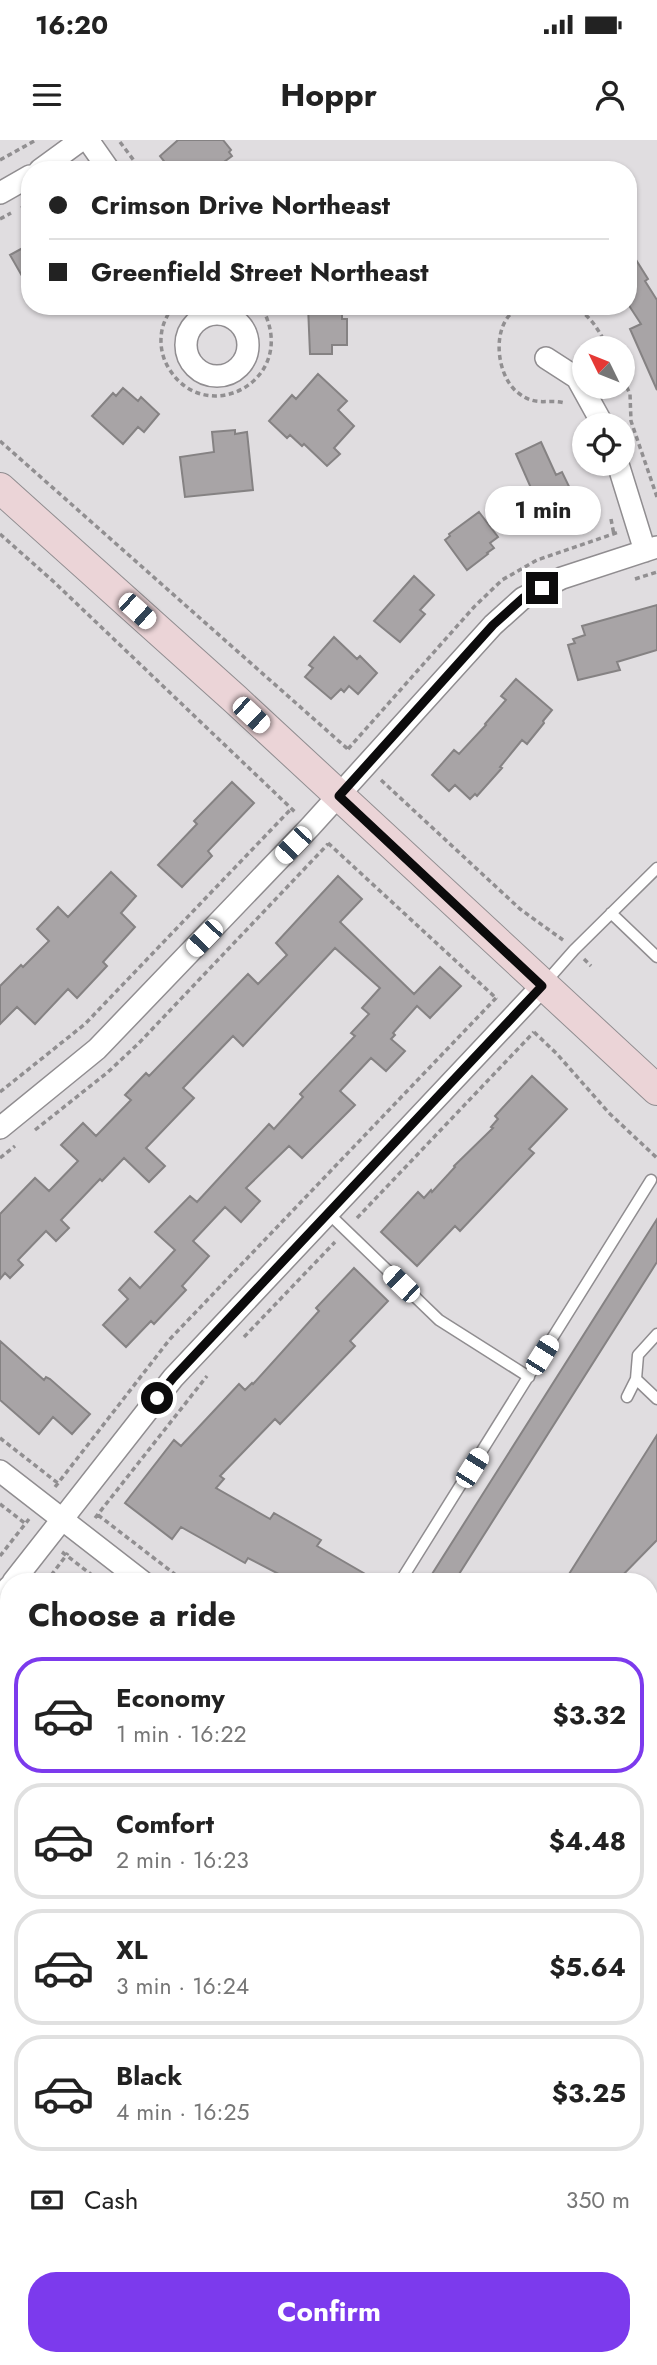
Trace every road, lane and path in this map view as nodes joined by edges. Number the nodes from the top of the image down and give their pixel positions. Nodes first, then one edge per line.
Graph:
1 (36, 140) edge
2 (81, 140) edge
3 (88, 140) edge
4 (120, 142) edge
5 (0, 160) edge
6 (52, 161) edge
7 (103, 161) edge
8 (134, 161) edge
9 (21, 181) edge
10 (0, 193) edge
11 (167, 315) edge
12 (264, 315) edge
13 (510, 315) edge
14 (587, 315) edge
15 (601, 336) edge
16 (546, 358) dead end
17 (630, 399) edge
18 (569, 407) dead end
19 (596, 413) edge
20 (0, 442) edge
21 (623, 476) edge
22 (0, 488) edge
23 (657, 497) edge
24 (0, 534) edge
25 (651, 549) edge
26 (657, 572) edge
27 (634, 579) dead end
28 (346, 749) dead end
29 (381, 780) dead end
30 (339, 796) junction
31 (291, 809) junction
32 (296, 814) dead end
33 (323, 839) dead end
34 (657, 868) edge
35 (611, 913) junction
36 (558, 935) dead end
37 (657, 957) edge
38 (542, 986) junction
39 (496, 998) junction
40 (501, 1003) dead end
41 (529, 1028) dead end
42 (534, 1032) junction
43 (657, 1090) edge
44 (0, 1092) edge
45 (0, 1128) edge
46 (657, 1158) edge
47 (652, 1180) dead end
48 (328, 1213) junction
49 (346, 1230) junction
50 (657, 1334) edge
51 (238, 1343) dead end
52 (211, 1371) dead end
53 (528, 1377) junction
54 (636, 1379) junction
55 (627, 1397) dead end
56 (657, 1399) edge
57 (0, 1438) edge
58 (0, 1471) edge
59 (58, 1483) junction
60 (65, 1489) dead end
61 (51, 1491) dead end
62 (0, 1504) edge
63 (90, 1508) dead end
64 (98, 1515) junction
65 (32, 1516) dead end
66 (61, 1518) junction
67 (91, 1523) dead end
68 (26, 1524) junction
69 (73, 1548) dead end
70 (58, 1549) dead end
71 (67, 1555) junction
72 (0, 1556) edge
73 (20, 1573) edge
74 (53, 1573) edge
75 (90, 1573) edge
76 (131, 1573) edge
77 (173, 1573) edge
78 (406, 1573) edge

1 - 5 path
2 - 6 street
3 - 7 street
4 - 8 path
9 - 10 street
11 - 12 path
13 - 18 path
14 - 15 path
16 - 19 street
17 - 23 path
20 - 28 path
21 - 25 street
22 - 30 main road
24 - 31 path
25 - 30 street
26 - 27 path
29 - 36 path
30 - 38 main road
30 - 45 street
31 - 32 path
31 - 44 path
33 - 39 path
34 - 35 lane
35 - 37 lane
35 - 38 lane
38 - 43 main road
38 - 48 street
39 - 40 path
39 - 59 path
41 - 42 path
42 - 46 path
42 - 49 path
47 - 53 lane
48 - 49 lane
48 - 66 street
49 - 51 path
49 - 53 lane
50 - 54 lane
52 - 64 path
53 - 78 lane
54 - 55 lane
54 - 56 lane
57 - 59 path
58 - 66 street
59 - 60 path
59 - 61 path
62 - 68 path
63 - 64 path
64 - 67 path
64 - 77 path
65 - 68 path
66 - 73 street
66 - 76 street
68 - 72 path
69 - 71 path
70 - 71 path
71 - 74 path
71 - 75 path

